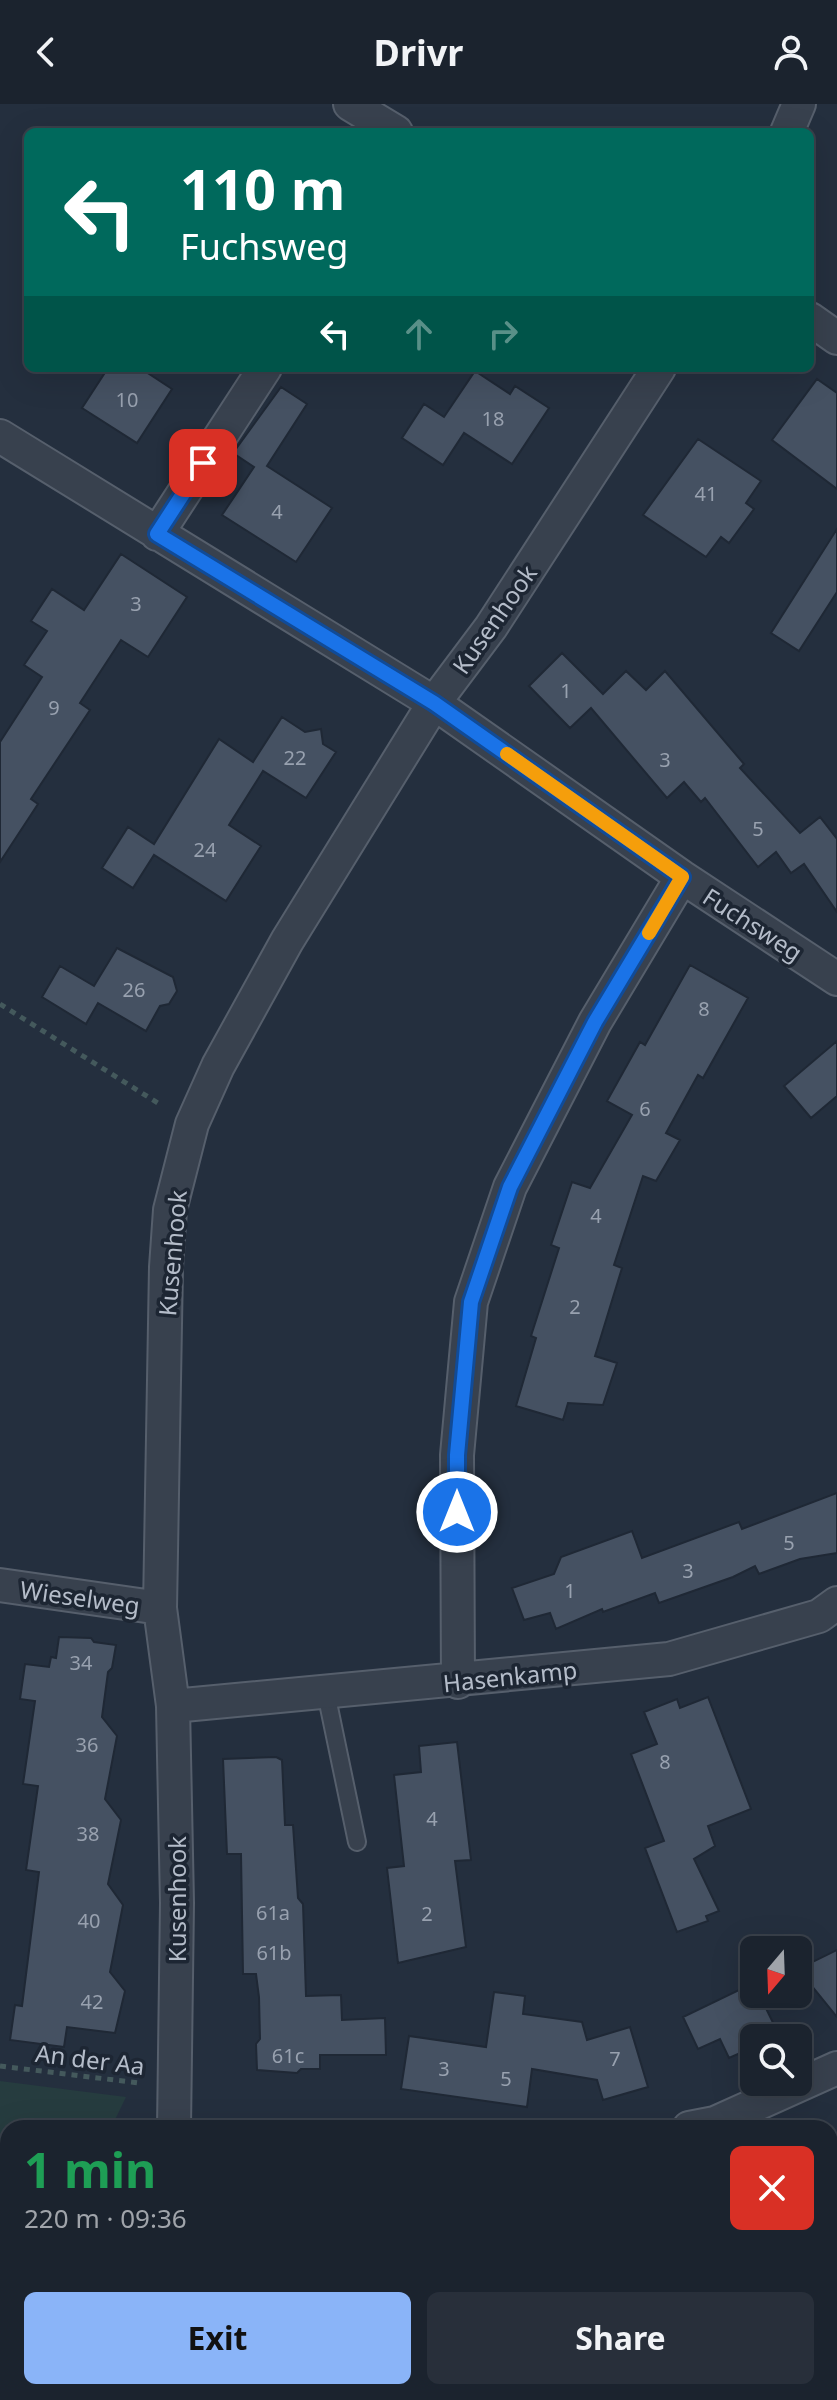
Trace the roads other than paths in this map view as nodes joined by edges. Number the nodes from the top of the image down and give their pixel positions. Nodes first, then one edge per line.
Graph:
1 (350, 104) edge
2 (799, 104) edge
3 (389, 128) edge
4 (789, 128) edge
5 (814, 322) edge
6 (837, 338) edge
7 (262, 372) edge
8 (656, 372) edge
9 (0, 436) edge
10 (157, 534) junction
11 (434, 703) junction
12 (682, 877) junction
13 (837, 979) edge
14 (0, 1585) edge
15 (837, 1603) edge
16 (160, 1608) junction
17 (458, 1682) junction
18 (326, 1693) junction
19 (173, 1706) junction
20 (357, 1842) dead end
21 (837, 2068) edge
22 (174, 2120) edge
23 (720, 2120) edge

1 - 3 street
2 - 4 street
5 - 6 street
7 - 10 street
8 - 11 street, Kusenhook
9 - 10 street, Fuchsweg
10 - 11 street, Fuchsweg
11 - 12 street, Fuchsweg
11 - 16 street, Kusenhook
12 - 13 street, Fuchsweg
12 - 17 street
14 - 16 street, Wieselweg
15 - 17 street, Hasenkamp
16 - 19 street, Kusenhook
17 - 18 street, Hasenkamp
18 - 19 street, Hasenkamp
18 - 20 lane
19 - 22 street, Kusenhook
21 - 23 street

